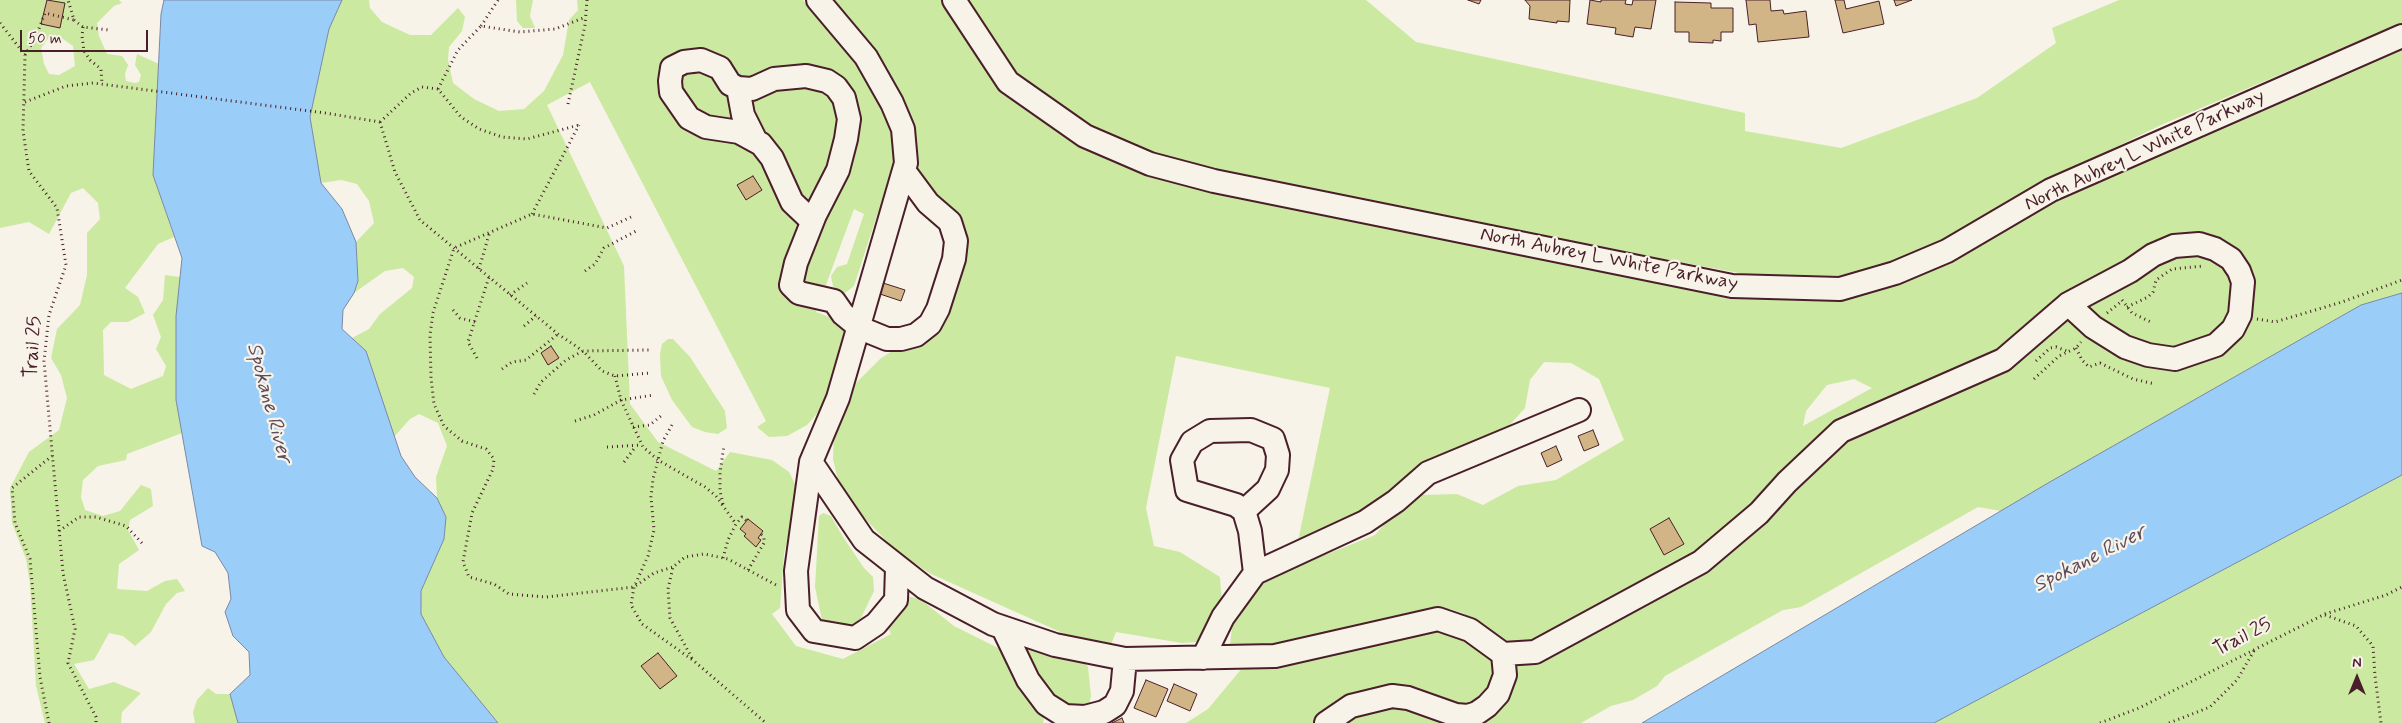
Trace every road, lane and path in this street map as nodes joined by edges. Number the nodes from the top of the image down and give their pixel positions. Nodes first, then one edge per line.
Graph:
1 (68, 0) edge
2 (498, 0) edge
3 (587, 0) edge
4 (818, 0) edge
5 (954, 0) edge
6 (586, 17) junction
7 (74, 20) junction
8 (0, 23) edge
9 (481, 26) junction
10 (83, 27) junction
11 (109, 30) dead end
12 (2402, 36) edge
13 (25, 55) junction
14 (102, 84) junction
15 (738, 88) junction
16 (438, 89) junction
17 (25, 102) junction
18 (568, 104) dead end
19 (380, 122) junction
20 (755, 139) junction
21 (907, 170) junction
22 (532, 214) junction
23 (631, 217) dead end
24 (812, 221) junction
25 (638, 230) dead end
26 (490, 231) junction
27 (454, 248) junction
28 (2223, 254) junction
29 (479, 269) junction
30 (585, 271) dead end
31 (489, 277) junction
32 (2111, 280) junction
33 (2402, 280) edge
34 (527, 283) dead end
35 (510, 294) junction
36 (2068, 304) junction
37 (2127, 307) junction
38 (454, 310) dead end
39 (2240, 315) junction
40 (536, 316) junction
41 (475, 322) junction
42 (2153, 323) dead end
43 (524, 326) dead end
44 (860, 328) junction
45 (558, 334) junction
46 (2076, 348) dead end
47 (649, 350) dead end
48 (583, 351) junction
49 (2067, 351) dead end
50 (477, 358) dead end
51 (2036, 361) dead end
52 (502, 369) dead end
53 (650, 373) dead end
54 (615, 376) junction
55 (2155, 384) dead end
56 (534, 394) dead end
57 (654, 395) dead end
58 (621, 400) junction
59 (1579, 410) dead end
60 (662, 416) dead end
61 (575, 421) dead end
62 (672, 425) dead end
63 (633, 427) junction
64 (642, 444) junction
65 (724, 445) dead end
66 (636, 446) junction
67 (607, 447) dead end
68 (52, 456) junction
69 (658, 460) junction
70 (624, 462) dead end
71 (810, 462) junction
72 (724, 507) junction
73 (1244, 511) dead end
74 (746, 521) dead end
75 (736, 524) junction
76 (59, 530) junction
77 (761, 534) dead end
78 (142, 543) dead end
79 (723, 558) junction
80 (673, 567) junction
81 (897, 567) junction
82 (748, 570) junction
83 (1255, 573) junction
84 (634, 587) junction
85 (2402, 587) edge
86 (797, 596) junction
87 (2325, 614) junction
88 (1003, 628) junction
89 (2255, 649) junction
90 (1503, 654) junction
91 (1203, 658) junction
92 (1125, 659) junction
93 (694, 661) junction
94 (49, 723) edge
95 (96, 723) edge
96 (766, 723) edge
97 (1326, 723) edge
98 (2100, 723) edge
99 (2169, 723) edge
100 (2381, 723) edge

1 - 7 path
2 - 9 path
3 - 6 path
4 - 21 street
5 - 12 street, North Aubrey L White Parkway
6 - 9 path
6 - 18 path
7 - 10 path
7 - 13 path
8 - 13 path
9 - 16 path
10 - 11 path
10 - 14 path
13 - 17 path, Trail 25
14 - 17 path
14 - 19 path
15 - 20 street
15 - 20 street
15 - 24 street
16 - 19 path
16 - 22 path
17 - 68 path, Trail 25
19 - 27 path
20 - 24 street
21 - 44 street
21 - 44 street
22 - 23 path
22 - 26 path
24 - 44 street
25 - 30 path
26 - 27 path
26 - 29 path
27 - 29 path
27 - 84 path
28 - 32 street
28 - 37 path
28 - 39 street
29 - 31 path
31 - 35 path
31 - 41 path
32 - 36 street
32 - 37 path
33 - 39 path
34 - 35 path
35 - 40 path
36 - 39 street
36 - 90 street
37 - 42 path
38 - 41 path
40 - 43 path
40 - 45 path
41 - 50 path
44 - 71 street
45 - 48 path
45 - 52 path
46 - 55 path
47 - 48 path
48 - 54 path
48 - 56 path
49 - 51 path
53 - 54 path
54 - 58 path
57 - 58 path
58 - 61 path
58 - 63 path
59 - 83 street
60 - 63 path
62 - 69 path
63 - 64 path
64 - 66 path
64 - 69 path
65 - 72 path
66 - 67 path
66 - 70 path
68 - 76 path, Trail 25
68 - 94 path
69 - 72 path
69 - 84 path
71 - 81 street
71 - 86 street
72 - 75 path
73 - 83 street
74 - 75 path
75 - 79 path
76 - 78 path
76 - 95 path, Trail 25
77 - 82 path
79 - 80 path
79 - 82 path
80 - 84 path
80 - 93 path
81 - 86 street
81 - 88 street
82 - 86 path
83 - 91 street
84 - 93 path
85 - 87 path, Trail 25
87 - 89 path, Trail 25
87 - 100 path
88 - 92 street
88 - 92 street
89 - 98 path, Trail 25
89 - 99 path
90 - 91 street
90 - 97 street
91 - 92 street
93 - 96 path

